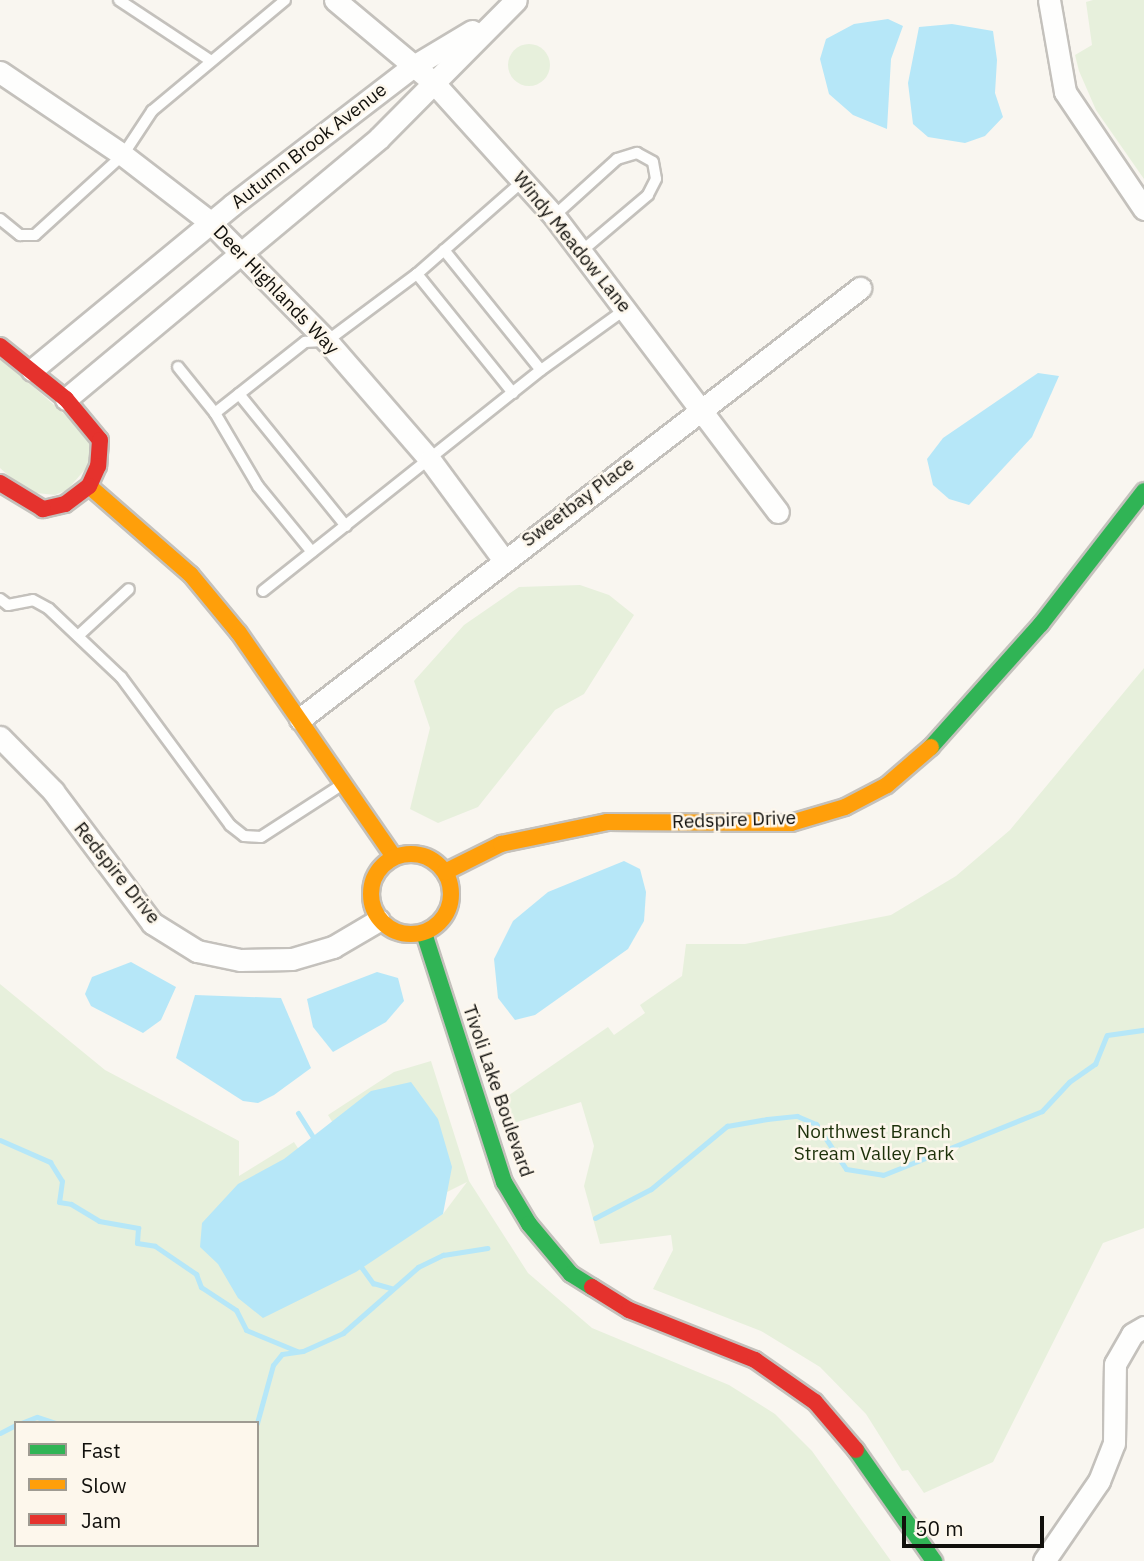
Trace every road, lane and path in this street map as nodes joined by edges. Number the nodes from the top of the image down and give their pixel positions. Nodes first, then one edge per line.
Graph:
1 (119, 0) edge
2 (285, 0) edge
3 (335, 0) edge
4 (516, 0) edge
5 (1049, 0) edge
6 (498, 15) junction
7 (211, 61) junction
8 (412, 67) junction
9 (0, 72) edge
10 (433, 82) junction
11 (123, 155) junction
12 (523, 181) junction
13 (1144, 209) edge
14 (554, 216) junction
15 (209, 222) junction
16 (2, 223) edge
17 (444, 250) junction
18 (583, 250) junction
19 (241, 256) junction
20 (417, 274) junction
21 (860, 288) dead end
22 (627, 308) junction
23 (327, 341) junction
24 (0, 346) edge
25 (178, 368) dead end
26 (32, 370) junction
27 (541, 370) junction
28 (513, 393) junction
29 (239, 394) junction
30 (66, 399) junction
31 (702, 407) junction
32 (215, 413) junction
33 (430, 460) junction
34 (0, 483) edge
35 (89, 486) junction
36 (1144, 491) edge
37 (778, 512) dead end
38 (346, 526) junction
39 (312, 552) junction
40 (503, 559) junction
41 (128, 589) dead end
42 (263, 591) dead end
43 (4, 602) edge
44 (0, 614) edge
45 (78, 636) junction
46 (300, 719) junction
47 (0, 737) edge
48 (345, 782) junction
49 (394, 857) junction
50 (444, 872) junction
51 (379, 919) junction
52 (425, 933) junction
53 (1144, 1327) edge
54 (933, 1561) edge
55 (1044, 1561) edge

1 - 7 lane
2 - 7 lane
3 - 8 street, Windy Meadow Lane
4 - 6 street, Autumn Brook Avenue
5 - 13 street
6 - 8 street, Autumn Brook Avenue
6 - 10 street, Autumn Brook Avenue
7 - 11 lane
8 - 10 street, Windy Meadow Lane
8 - 15 street, Autumn Brook Avenue
9 - 11 street, Deer Highlands Way
10 - 12 street, Windy Meadow Lane
10 - 19 street, Autumn Brook Avenue
11 - 15 street, Deer Highlands Way
11 - 16 lane
12 - 14 street, Windy Meadow Lane
12 - 17 lane
14 - 18 street, Windy Meadow Lane
14 - 18 lane
15 - 19 street, Deer Highlands Way
15 - 26 street, Autumn Brook Avenue
17 - 20 lane
17 - 27 lane
18 - 22 street, Windy Meadow Lane
19 - 23 street, Deer Highlands Way
19 - 30 street, Autumn Brook Avenue
20 - 23 lane
20 - 28 lane
21 - 31 street, Sweetbay Place
22 - 27 lane
22 - 31 street, Windy Meadow Lane
23 - 29 lane
23 - 33 street, Deer Highlands Way
24 - 26 street
25 - 32 lane
26 - 30 street
27 - 28 lane
28 - 33 lane
29 - 32 lane
29 - 38 lane
30 - 35 street
31 - 37 street, Windy Meadow Lane
31 - 40 street, Sweetbay Place
32 - 39 lane
33 - 38 lane
33 - 40 street, Deer Highlands Way
34 - 35 street
35 - 46 street
36 - 50 street, Redspire Drive
38 - 39 lane
39 - 42 lane
40 - 46 street, Sweetbay Place
41 - 45 lane
43 - 44 lane
43 - 45 lane
45 - 48 lane
46 - 48 street
47 - 51 street, Redspire Drive
48 - 49 street
49 - 50 street
49 - 51 street
50 - 52 street
51 - 52 street
52 - 54 street, Tivoli Lake Boulevard
53 - 55 street

